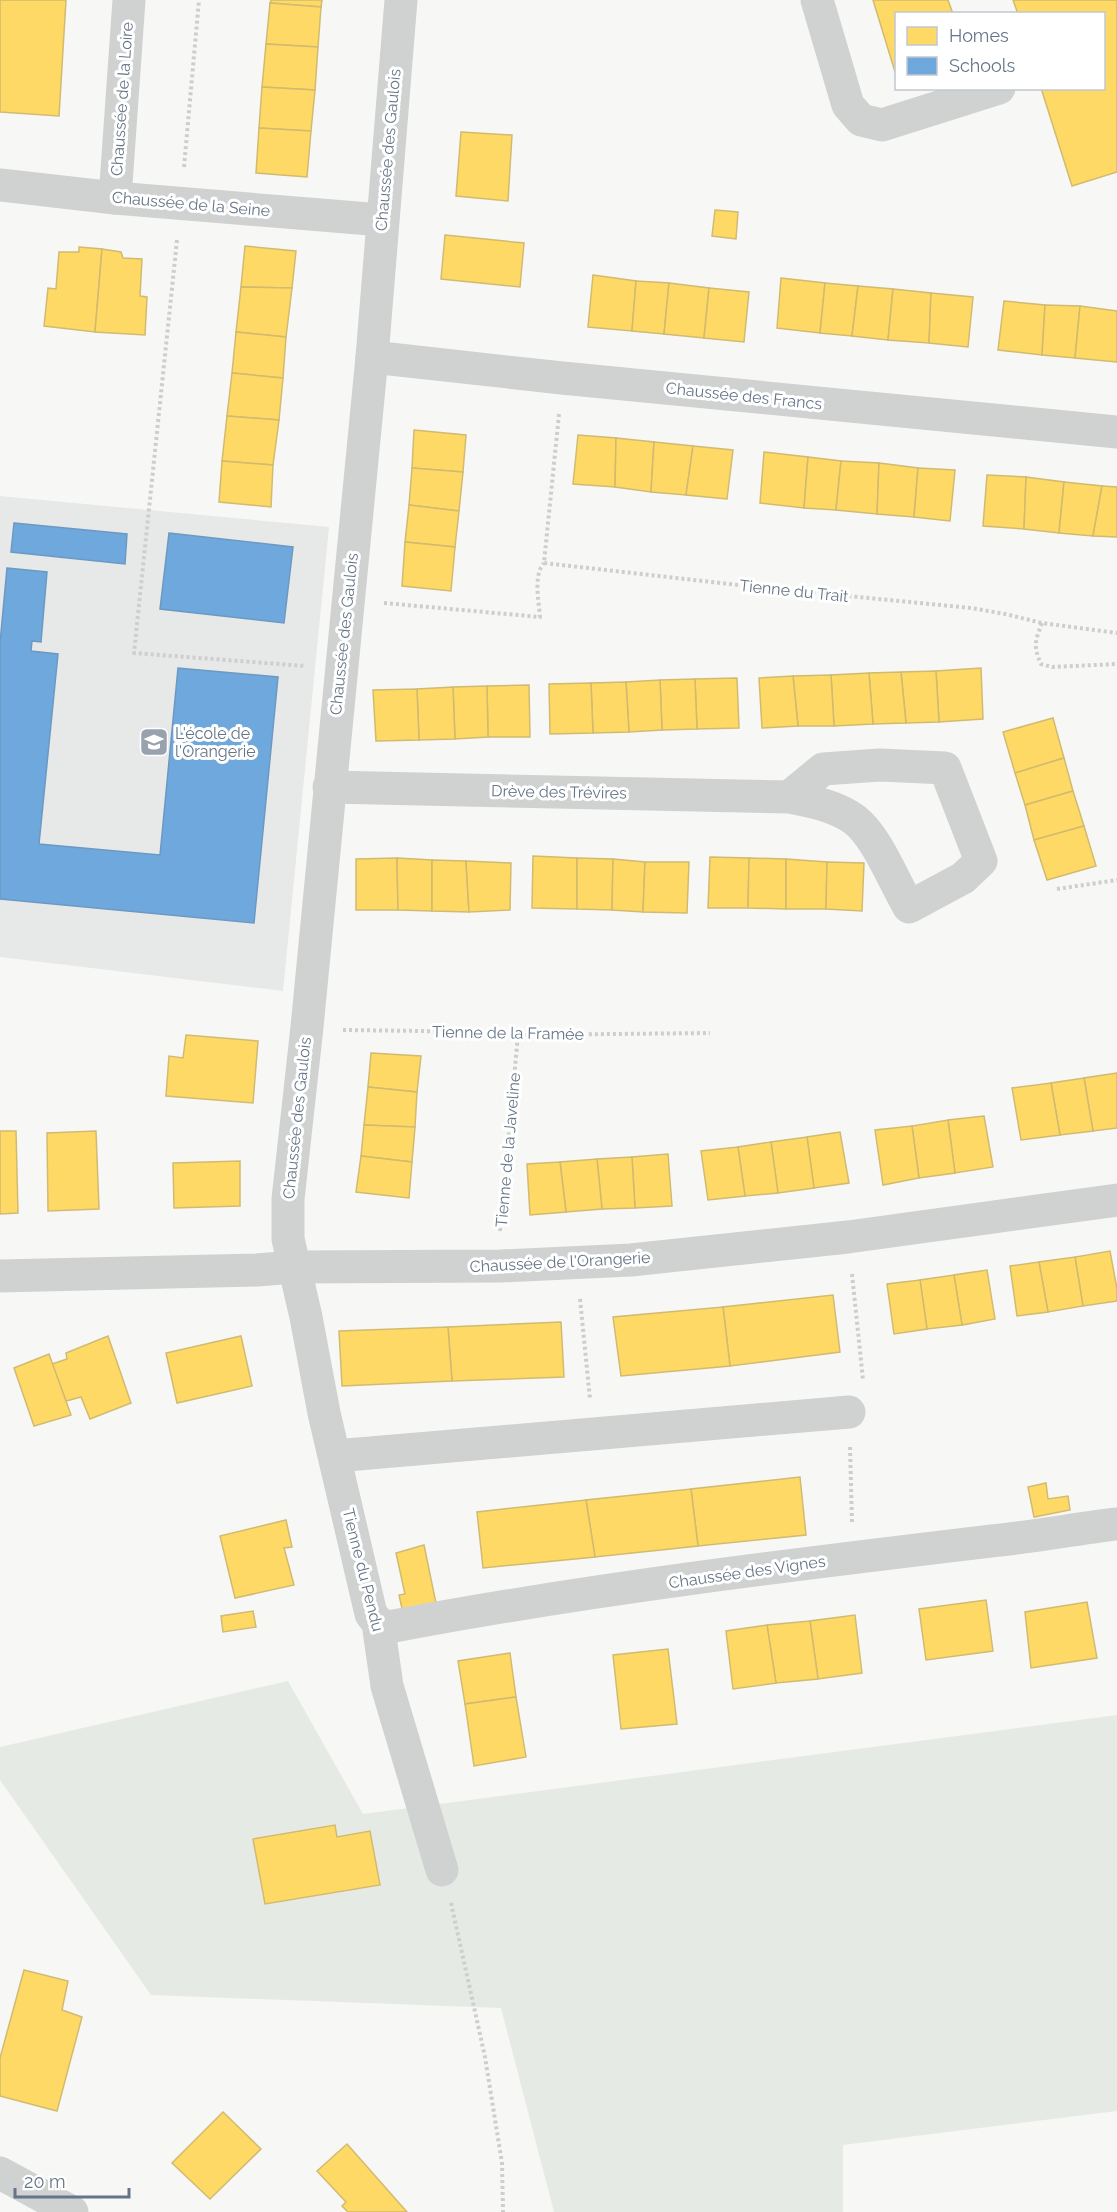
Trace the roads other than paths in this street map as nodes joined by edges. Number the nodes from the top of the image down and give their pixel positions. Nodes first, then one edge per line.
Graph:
1 (129, 0) edge
2 (401, 0) edge
3 (817, 0) edge
4 (993, 90) edge
5 (0, 185) edge
6 (116, 198) junction
7 (382, 220) junction
8 (372, 357) junction
9 (1117, 432) edge
10 (329, 787) junction
11 (789, 797) junction
12 (1117, 1200) edge
13 (294, 1267) junction
14 (0, 1276) edge
15 (849, 1412) road end
16 (335, 1456) junction
17 (1117, 1524) edge
18 (378, 1623) junction
19 (442, 1870) road end
20 (0, 2173) edge
21 (72, 2212) edge

1 - 6 street, Chaussée de la Loire
2 - 7 street, Chaussée des Gaulois
3 - 4 street
5 - 6 street, Chaussée de la Seine
6 - 7 street, Chaussée de la Seine
7 - 8 street, Chaussée des Gaulois
8 - 9 street, Chaussée des Francs
8 - 10 street, Chaussée des Gaulois
10 - 11 street, Drève des Trévires
10 - 13 street, Chaussée des Gaulois
11 - 11 street, Drève des Trévires
12 - 13 street, Chaussée de l'Orangerie
13 - 14 street, Chaussée de l'Orangerie
13 - 16 street, Tienne du Pendu
15 - 16 street
16 - 18 street, Tienne du Pendu
17 - 18 street, Chaussée des Vignes
18 - 19 street, Tienne du Pendu
20 - 21 street

